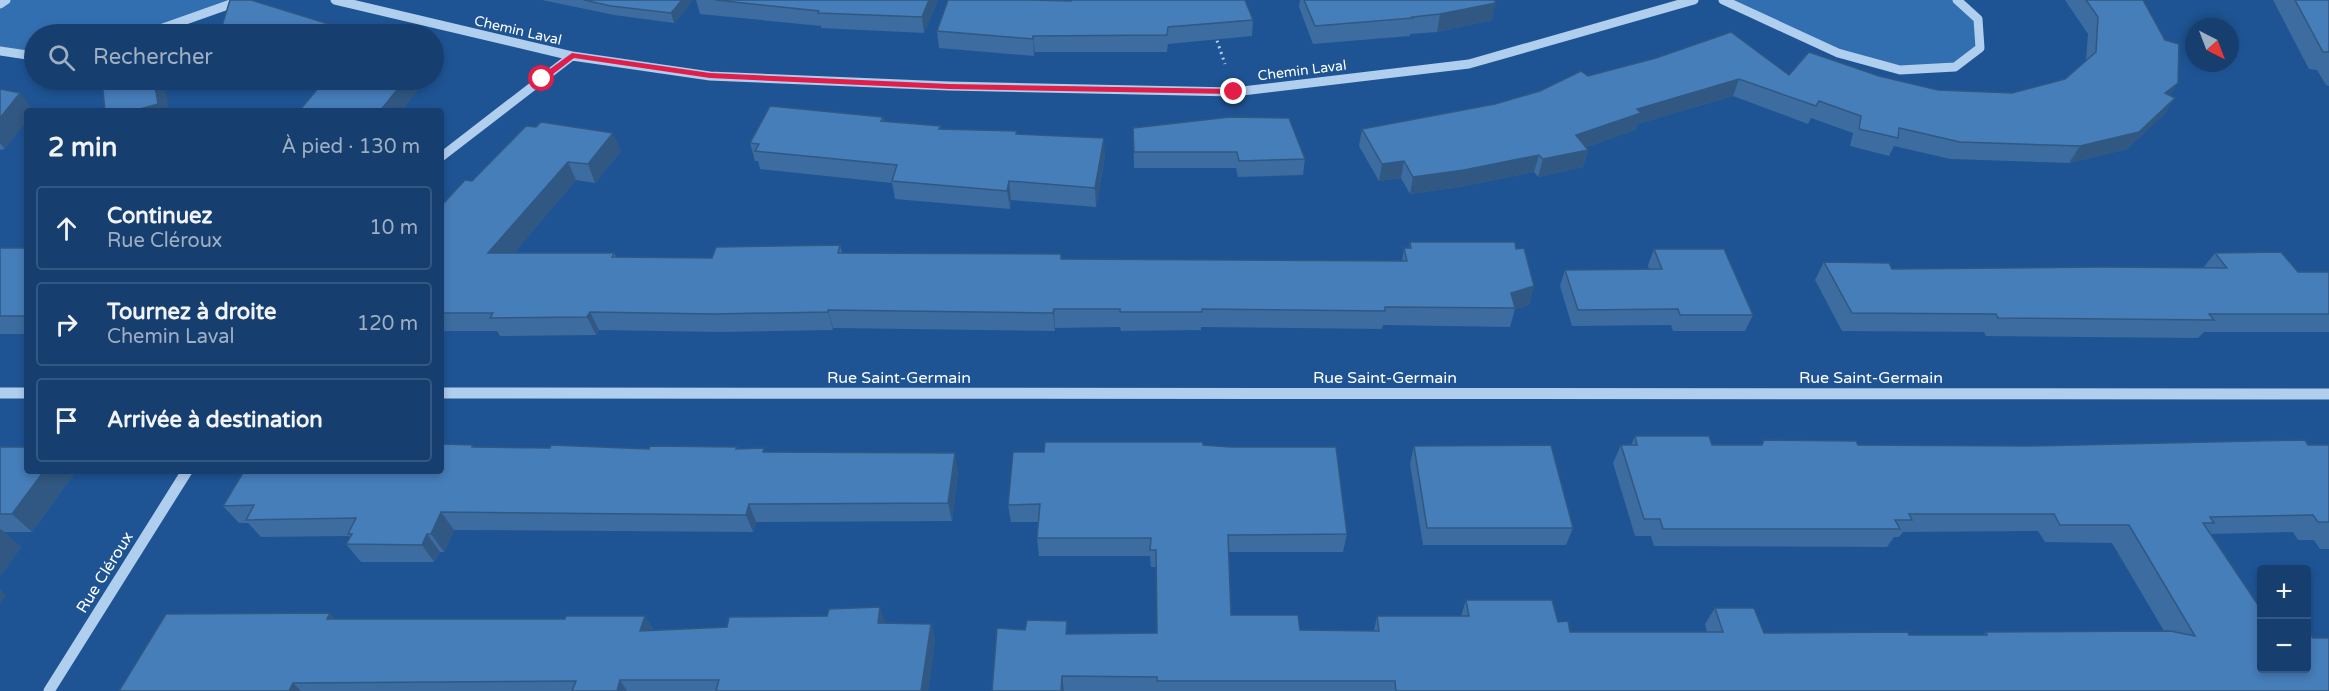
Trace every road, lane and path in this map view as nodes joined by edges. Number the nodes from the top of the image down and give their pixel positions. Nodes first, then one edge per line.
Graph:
1 (6, 0) edge
2 (242, 0) edge
3 (335, 0) edge
4 (1695, 0) edge
5 (1723, 0) edge
6 (1957, 0) edge
7 (0, 4) edge
8 (174, 24) edge
9 (437, 24) edge
10 (444, 26) edge
11 (1213, 30) edge
12 (0, 51) edge
13 (24, 55) edge
14 (572, 56) junction
15 (1228, 71) dead end
16 (444, 155) edge
17 (0, 393) edge
18 (24, 393) edge
19 (444, 393) edge
20 (2329, 394) edge
21 (185, 474) edge
22 (49, 691) edge

1 - 7 street
2 - 8 street
3 - 9 street, Chemin Laval
4 - 14 street, Chemin Laval
5 - 6 street
10 - 14 street, Chemin Laval
11 - 15 path
12 - 13 street
14 - 16 street
17 - 18 street
19 - 20 street, Rue Saint-Germain
21 - 22 street, Rue Cléroux

